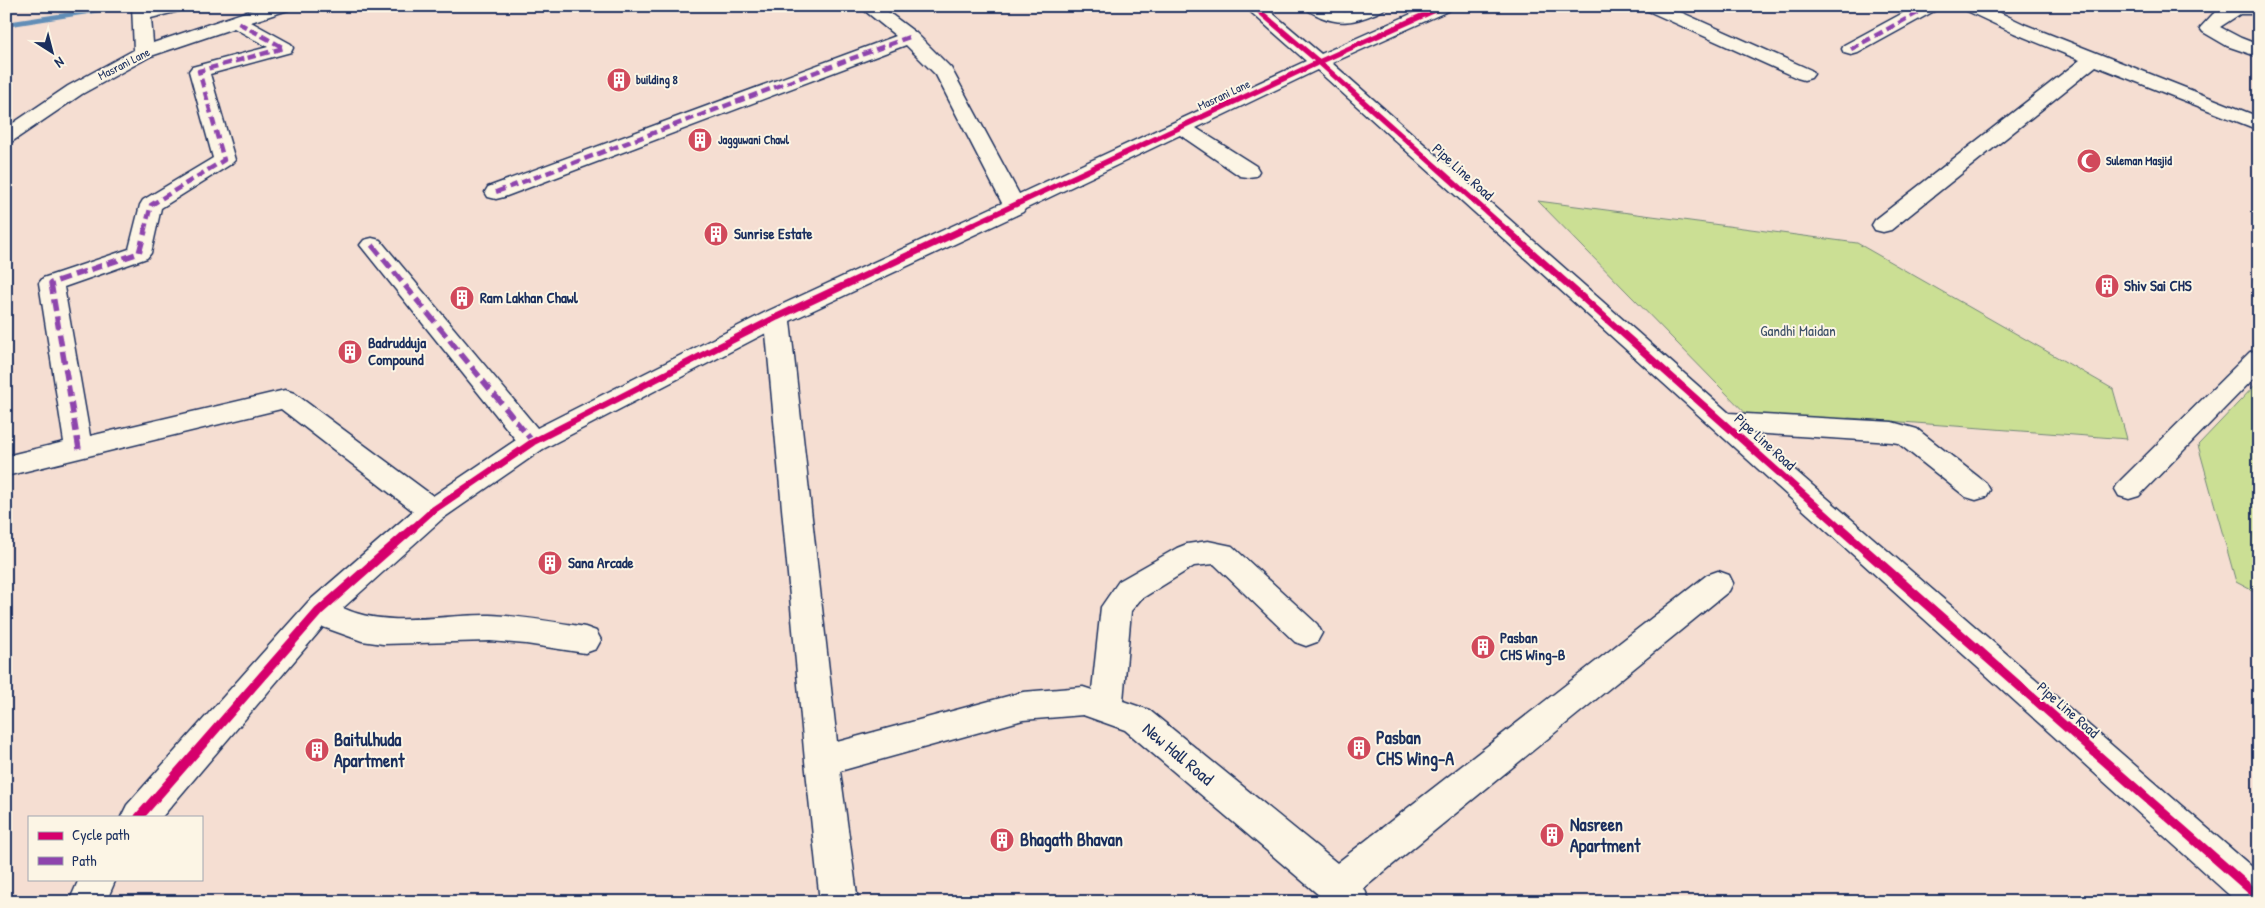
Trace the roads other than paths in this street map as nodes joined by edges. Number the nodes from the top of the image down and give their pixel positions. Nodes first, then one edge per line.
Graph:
1 (178, 6) edge
2 (282, 6) edge
3 (868, 6) edge
4 (1253, 6) edge
5 (1444, 6) edge
6 (1652, 6) edge
7 (1930, 6) edge
8 (1970, 6) edge
9 (1373, 8) edge
10 (1318, 9) edge
11 (2259, 9) edge
12 (141, 11) edge
13 (235, 21) junction
14 (1401, 26) junction
15 (1278, 27) junction
16 (909, 37) junction
17 (1851, 49) dead end
18 (2259, 51) edge
19 (144, 52) junction
20 (2094, 58) junction
21 (1319, 62) junction
22 (1804, 74) dead end
23 (2259, 124) edge
24 (1182, 128) junction
25 (6, 137) edge
26 (1248, 171) dead end
27 (496, 192) dead end
28 (1015, 207) junction
29 (1883, 225) dead end
30 (372, 245) dead end
31 (777, 317) junction
32 (2259, 358) edge
33 (1722, 422) junction
34 (533, 442) junction
35 (79, 448) junction
36 (6, 466) edge
37 (2129, 489) dead end
38 (1976, 490) dead end
39 (432, 511) junction
40 (1718, 583) dead end
41 (319, 611) junction
42 (1306, 633) dead end
43 (585, 640) dead end
44 (1106, 709) junction
45 (822, 761) junction
46 (139, 816) edge
47 (98, 880) edge
48 (1344, 894) edge
49 (2259, 897) edge
50 (87, 902) edge
51 (839, 902) edge

1 - 12 street
2 - 13 street, Masrani Lane
3 - 16 street
4 - 15 street, Pipe Line Road
5 - 14 street, Masrani Lane
6 - 22 street
7 - 17 street
8 - 20 street
9 - 10 street
9 - 14 street
10 - 15 street
11 - 18 street
12 - 19 street
13 - 19 street, Masrani Lane
13 - 35 street
14 - 21 street, Masrani Lane
15 - 21 street, Pipe Line Road
16 - 27 street
16 - 28 street
19 - 25 street, Masrani Lane
20 - 23 street
20 - 29 street
21 - 24 street, Masrani Lane
21 - 33 street, Pipe Line Road
24 - 26 street
24 - 28 street, Masrani Lane
28 - 31 street, Masrani Lane
30 - 34 street
31 - 34 street, Masrani Lane
31 - 45 street
32 - 37 street
33 - 38 street
33 - 49 street, Pipe Line Road
34 - 39 street, Masrani Lane
35 - 36 street
35 - 39 street
39 - 41 street, Masrani Lane
40 - 48 street
41 - 43 street
41 - 46 street, Masrani Lane
42 - 44 street
44 - 45 street, New Hall Road
44 - 48 street, New Hall Road
45 - 51 street
47 - 50 street

